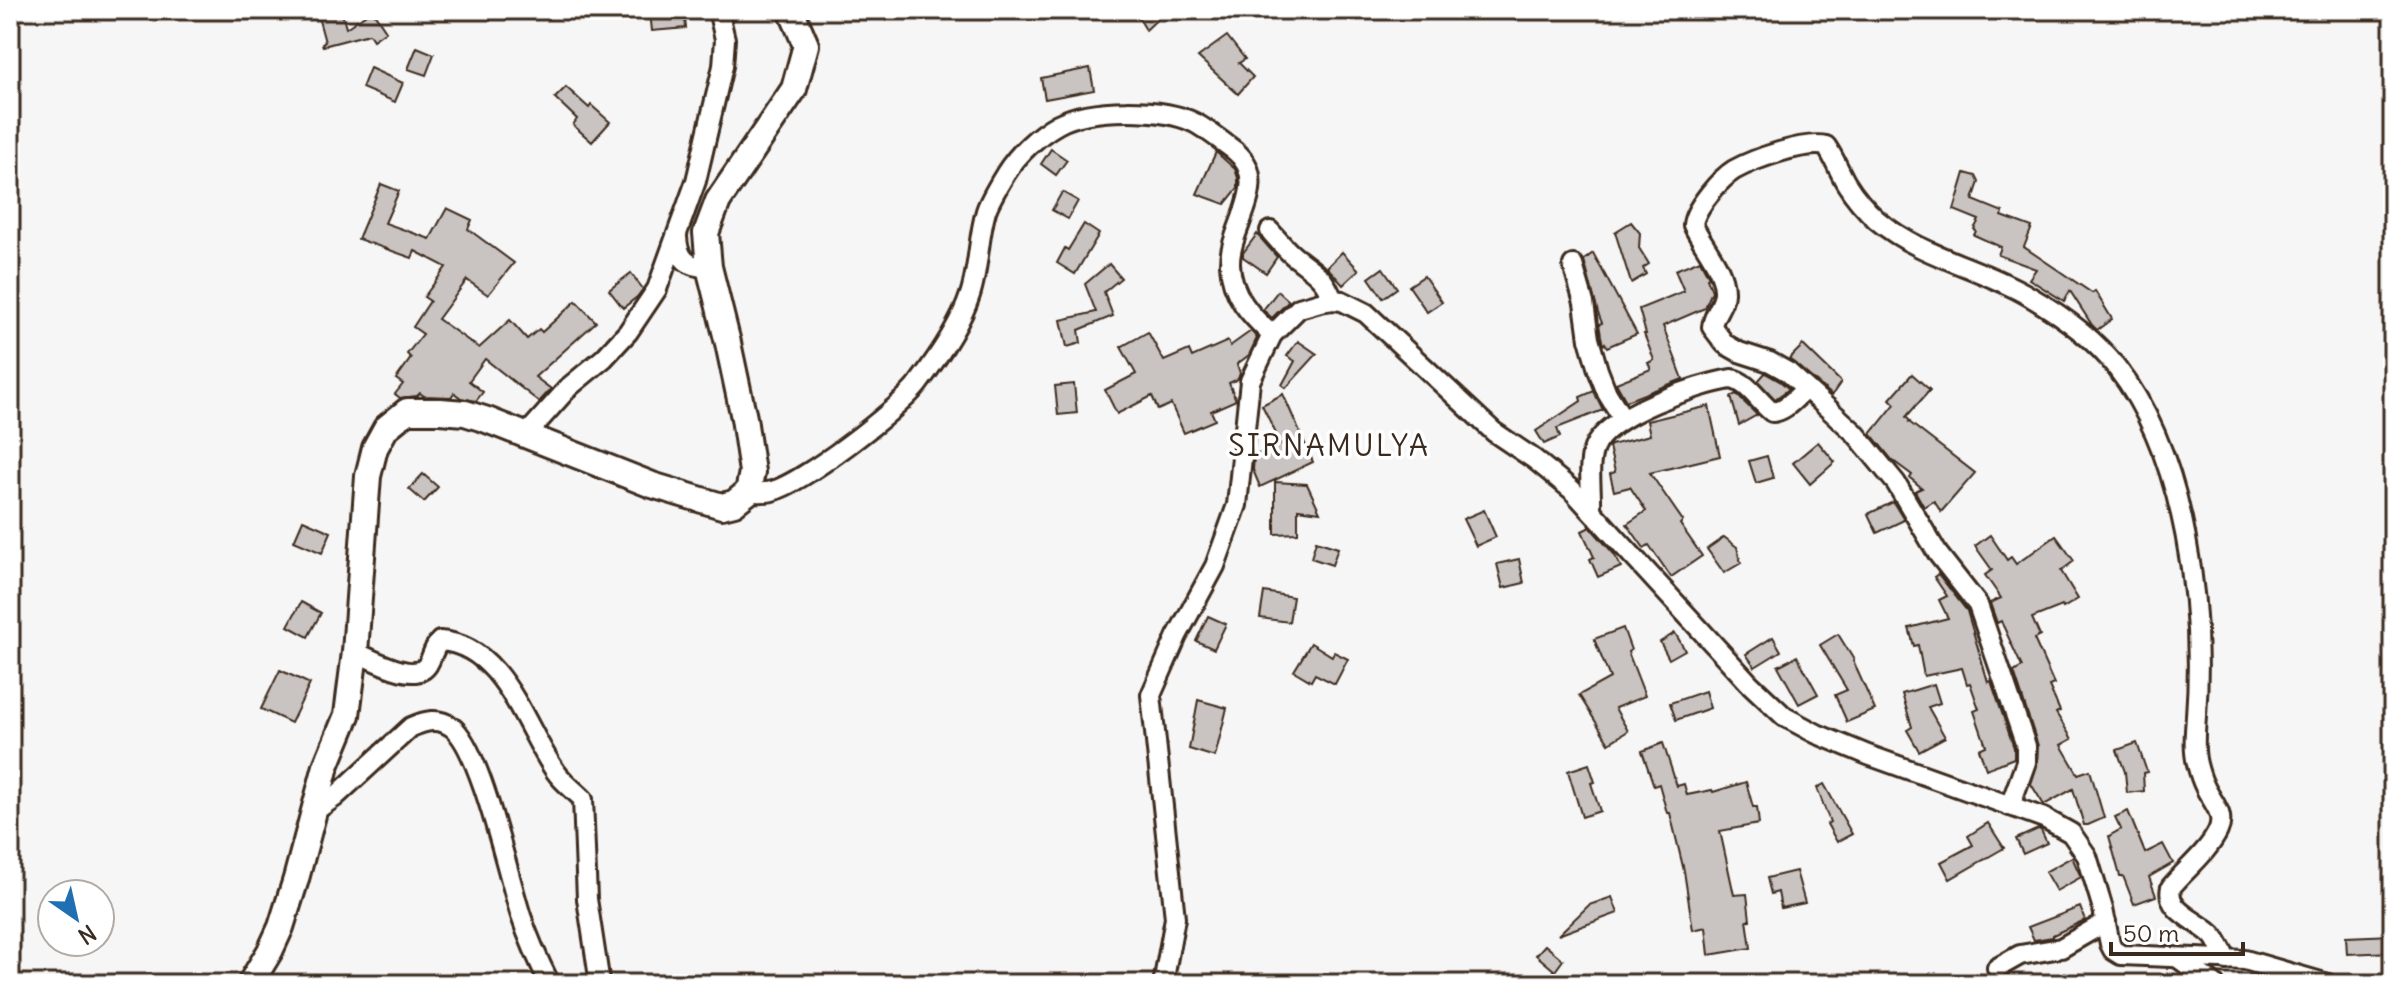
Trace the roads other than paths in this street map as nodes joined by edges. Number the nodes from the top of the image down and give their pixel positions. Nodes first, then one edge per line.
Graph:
1 (718, 10) edge
2 (791, 10) edge
3 (1270, 231) dead end
4 (677, 234) junction
5 (1573, 265) dead end
6 (709, 267) junction
7 (1333, 300) junction
8 (1272, 335) junction
9 (1806, 389) junction
10 (1623, 419) junction
11 (527, 434) junction
12 (748, 492) junction
13 (1591, 510) junction
14 (355, 652) junction
15 (2010, 806) junction
16 (312, 813) junction
17 (2106, 922) junction
18 (2178, 958) junction
19 (2227, 960) junction
20 (1997, 968) dead end
21 (603, 980) edge
22 (250, 984) edge
23 (550, 984) edge
24 (1163, 984) edge
25 (2214, 984) edge
26 (2328, 984) edge

1 - 4 street
2 - 6 main road
3 - 7 street
4 - 6 street
4 - 11 street
5 - 10 street
6 - 12 main road
7 - 8 street
7 - 13 street
8 - 12 street
8 - 24 street
9 - 10 street
9 - 15 street
9 - 19 street
10 - 13 street
11 - 12 main road
11 - 14 main road
13 - 15 street
14 - 16 main road
14 - 21 street
15 - 17 street
16 - 22 main road
16 - 23 street
17 - 18 street
17 - 20 street
18 - 19 street
18 - 25 street
19 - 26 street

